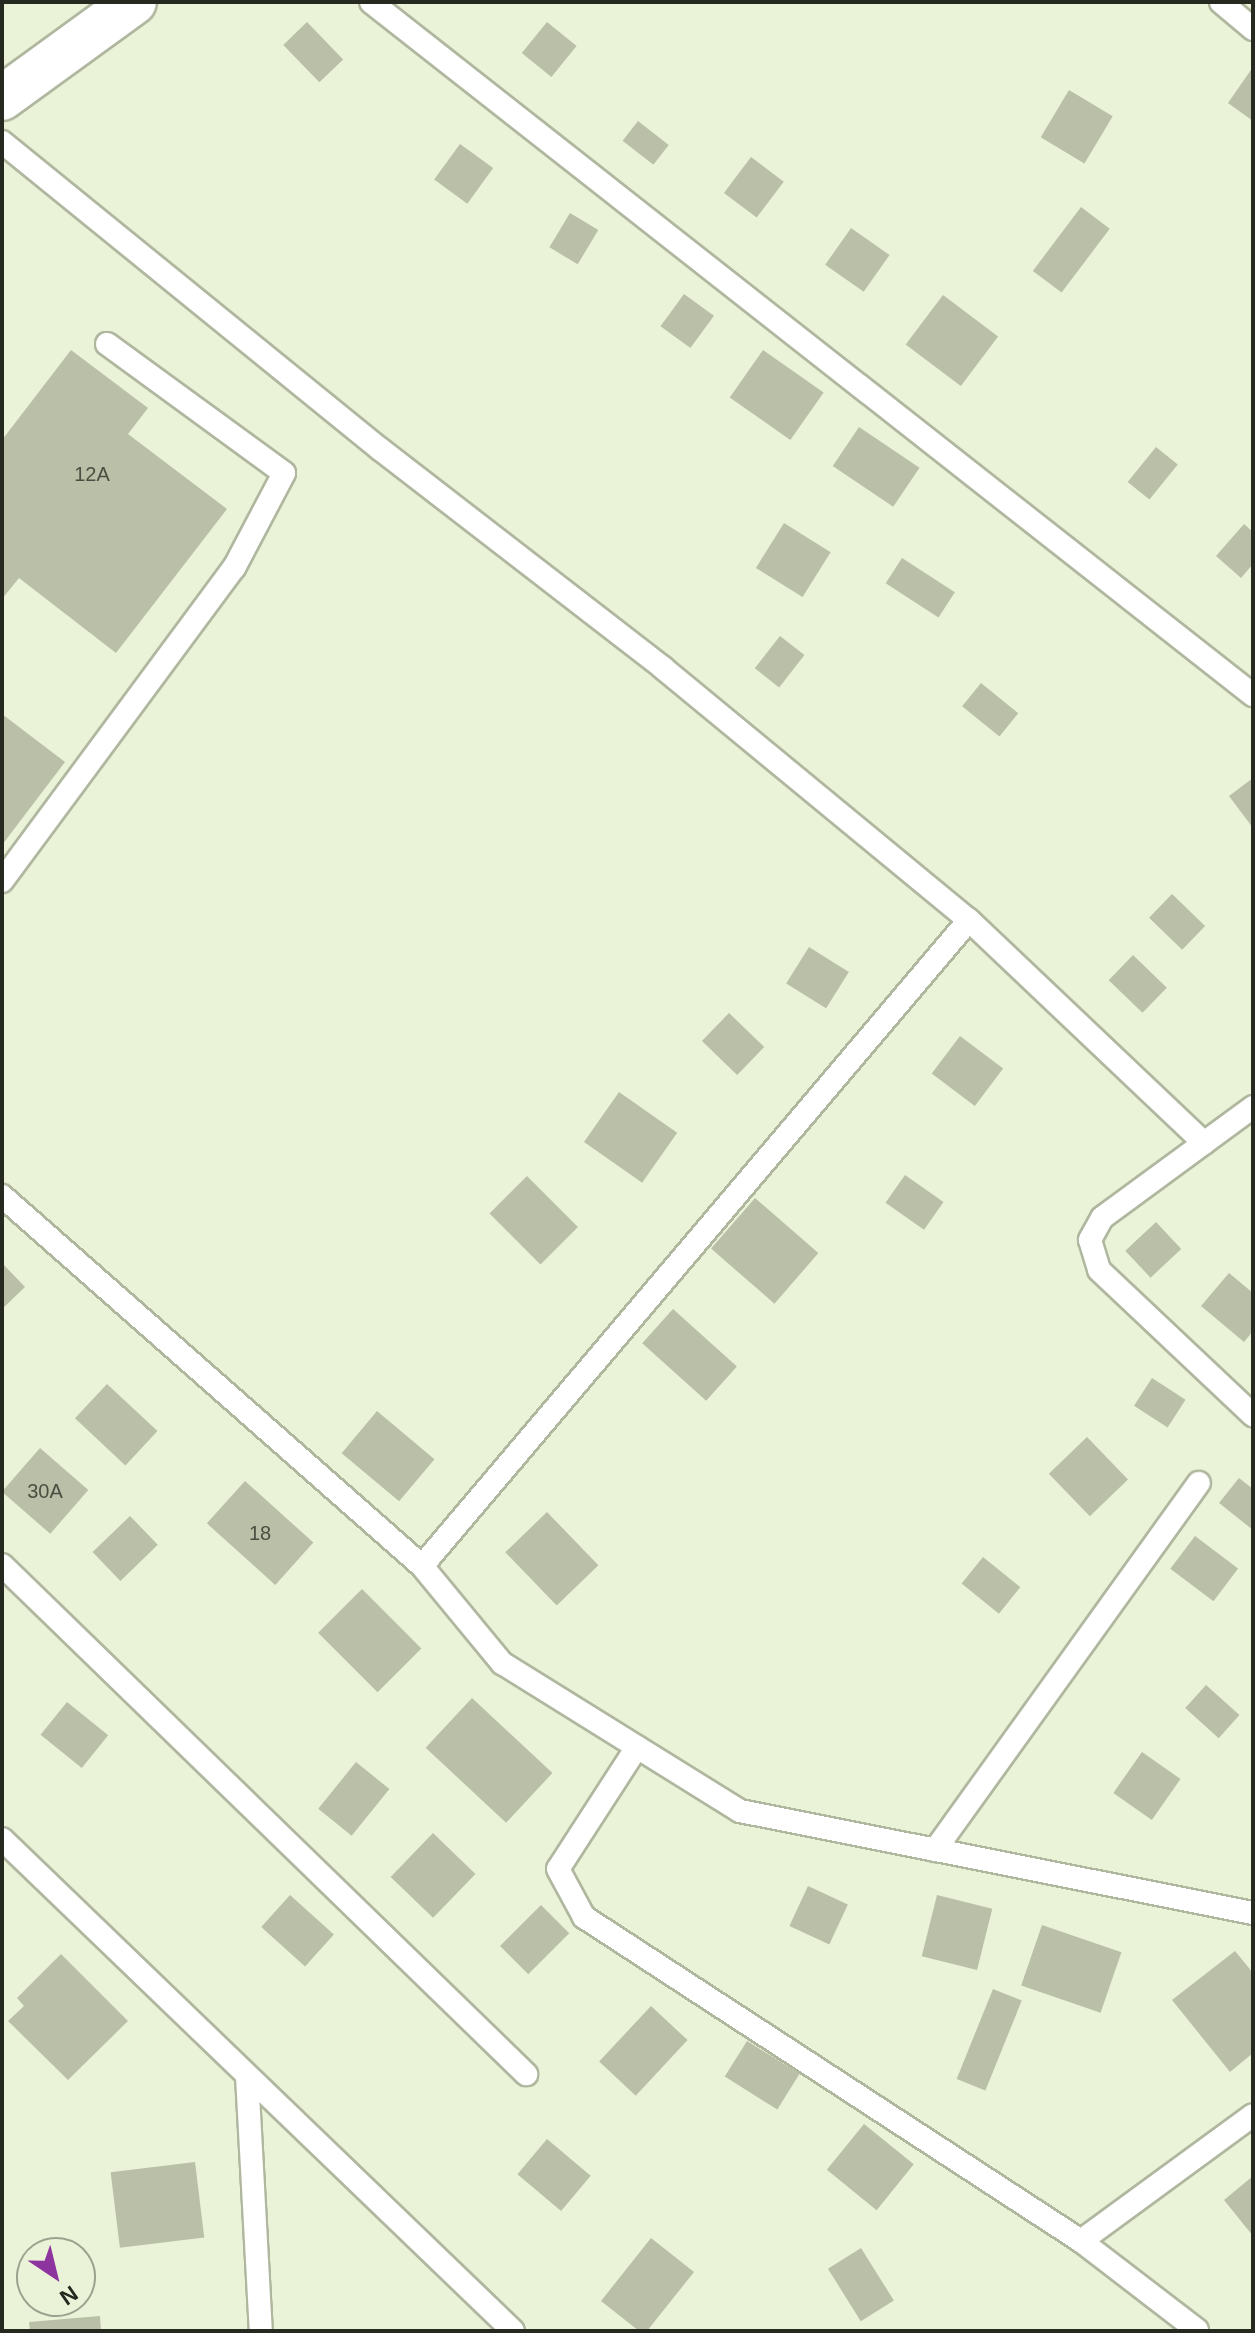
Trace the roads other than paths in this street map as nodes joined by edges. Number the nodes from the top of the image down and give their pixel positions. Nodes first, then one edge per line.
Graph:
1 (134, 2) edge
2 (371, 2) edge
3 (1221, 2) edge
4 (1253, 29) edge
5 (2, 98) edge
6 (2, 142) edge
7 (107, 344) dead end
8 (1253, 695) edge
9 (2, 881) edge
10 (969, 920) junction
11 (1253, 1107) edge
12 (1204, 1143) junction
13 (2, 1196) edge
14 (1253, 1415) edge
15 (1199, 1483) dead end
16 (2, 1565) edge
17 (422, 1566) junction
18 (637, 1747) junction
19 (2, 1839) edge
20 (935, 1850) junction
21 (1253, 1913) edge
22 (526, 2074) dead end
23 (247, 2076) junction
24 (1253, 2115) edge
25 (1081, 2241) junction
26 (1197, 2330) edge
27 (261, 2331) edge
28 (513, 2331) edge

1 - 5 street
2 - 8 lane
3 - 4 lane
6 - 10 lane
7 - 9 lane
10 - 12 lane
10 - 17 lane
11 - 12 lane
12 - 14 lane
13 - 17 lane
15 - 20 lane
16 - 22 lane
17 - 18 lane
18 - 20 lane
18 - 25 lane
19 - 23 lane
20 - 21 lane
23 - 27 lane
23 - 28 lane
24 - 25 lane
25 - 26 lane

